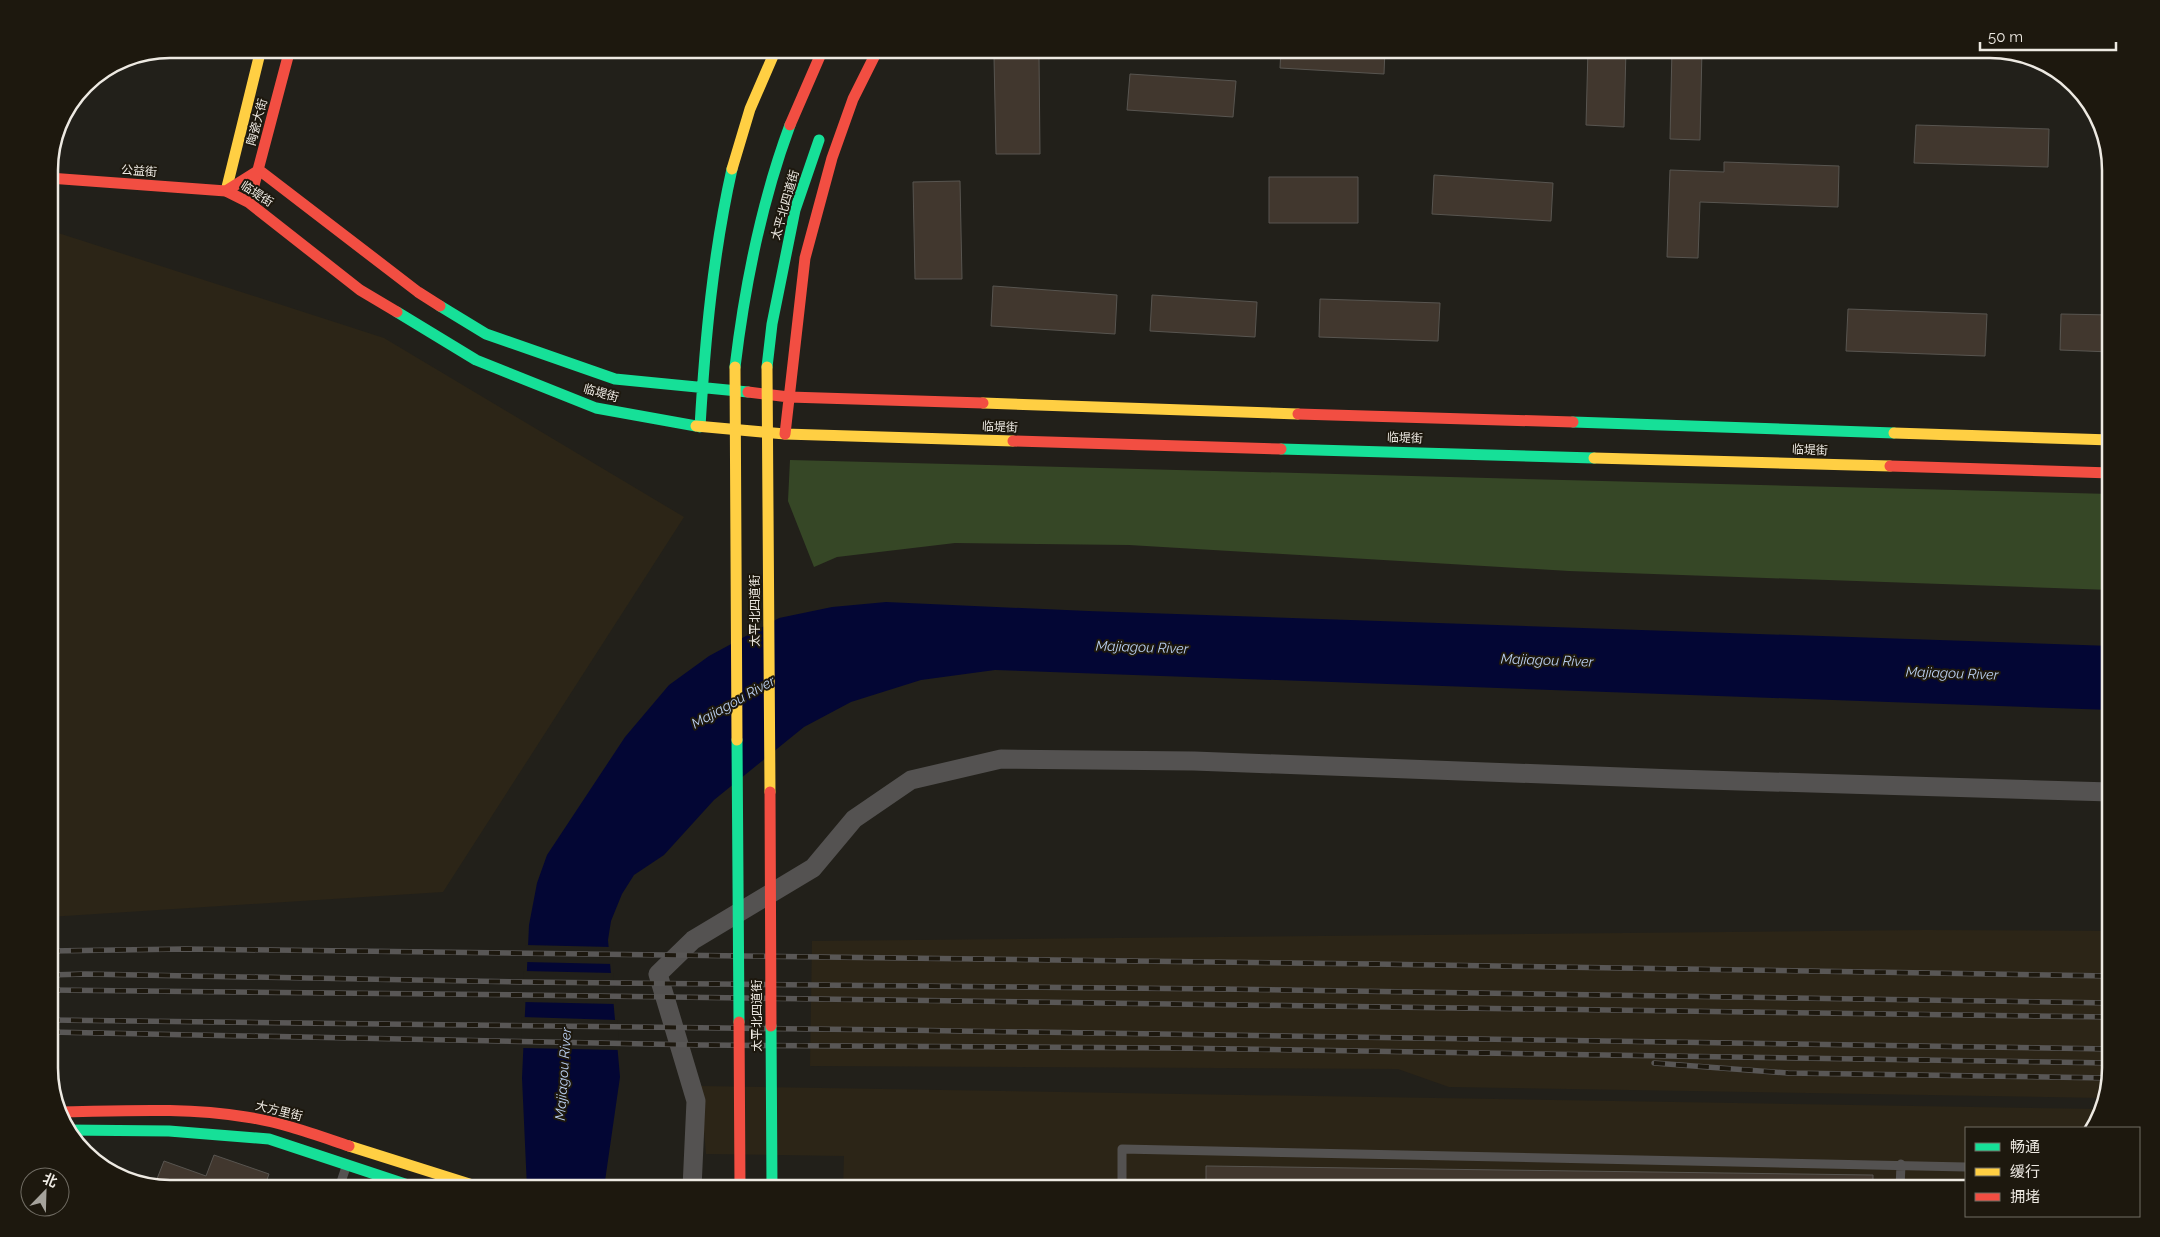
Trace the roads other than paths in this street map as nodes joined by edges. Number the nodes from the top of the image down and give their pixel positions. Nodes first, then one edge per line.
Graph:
1 (259, 57) edge
2 (288, 57) edge
3 (773, 57) edge
4 (820, 57) edge
5 (874, 57) edge
6 (824, 128) dead end
7 (259, 170) junction
8 (58, 179) edge
9 (226, 191) junction
10 (248, 202) junction
11 (702, 386) junction
12 (789, 397) junction
13 (700, 427) junction
14 (785, 434) junction
15 (2102, 440) edge
16 (2102, 473) edge
17 (2102, 792) edge
18 (67, 1112) edge
19 (77, 1130) edge
20 (1901, 1164) junction
21 (347, 1165) junction
22 (1965, 1167) edge
23 (342, 1180) edge
24 (393, 1180) edge
25 (457, 1180) edge
26 (692, 1180) edge
27 (740, 1180) edge
28 (772, 1180) edge
29 (1122, 1180) edge
30 (1900, 1180) edge

1 - 9 street, 陶瓷大街
2 - 7 street, 陶瓷大街
3 - 11 street
4 - 27 street, 太平北四道街, bridge
5 - 12 street
6 - 28 street, 太平北四道街, bridge
7 - 9 street, 临堤街
7 - 10 street, 陶瓷大街
7 - 11 street, 临堤街
8 - 9 street, 公益街
9 - 10 street, 临堤街
10 - 13 street, 临堤街
11 - 12 street, 临堤街
11 - 13 street
12 - 14 street
12 - 15 street, 临堤街
13 - 14 street, 临堤街
14 - 16 street, 临堤街
17 - 26 street
18 - 25 street, 大方里街
19 - 21 street
20 - 22 lane
20 - 29 lane
20 - 30 lane
21 - 23 lane
21 - 24 street

